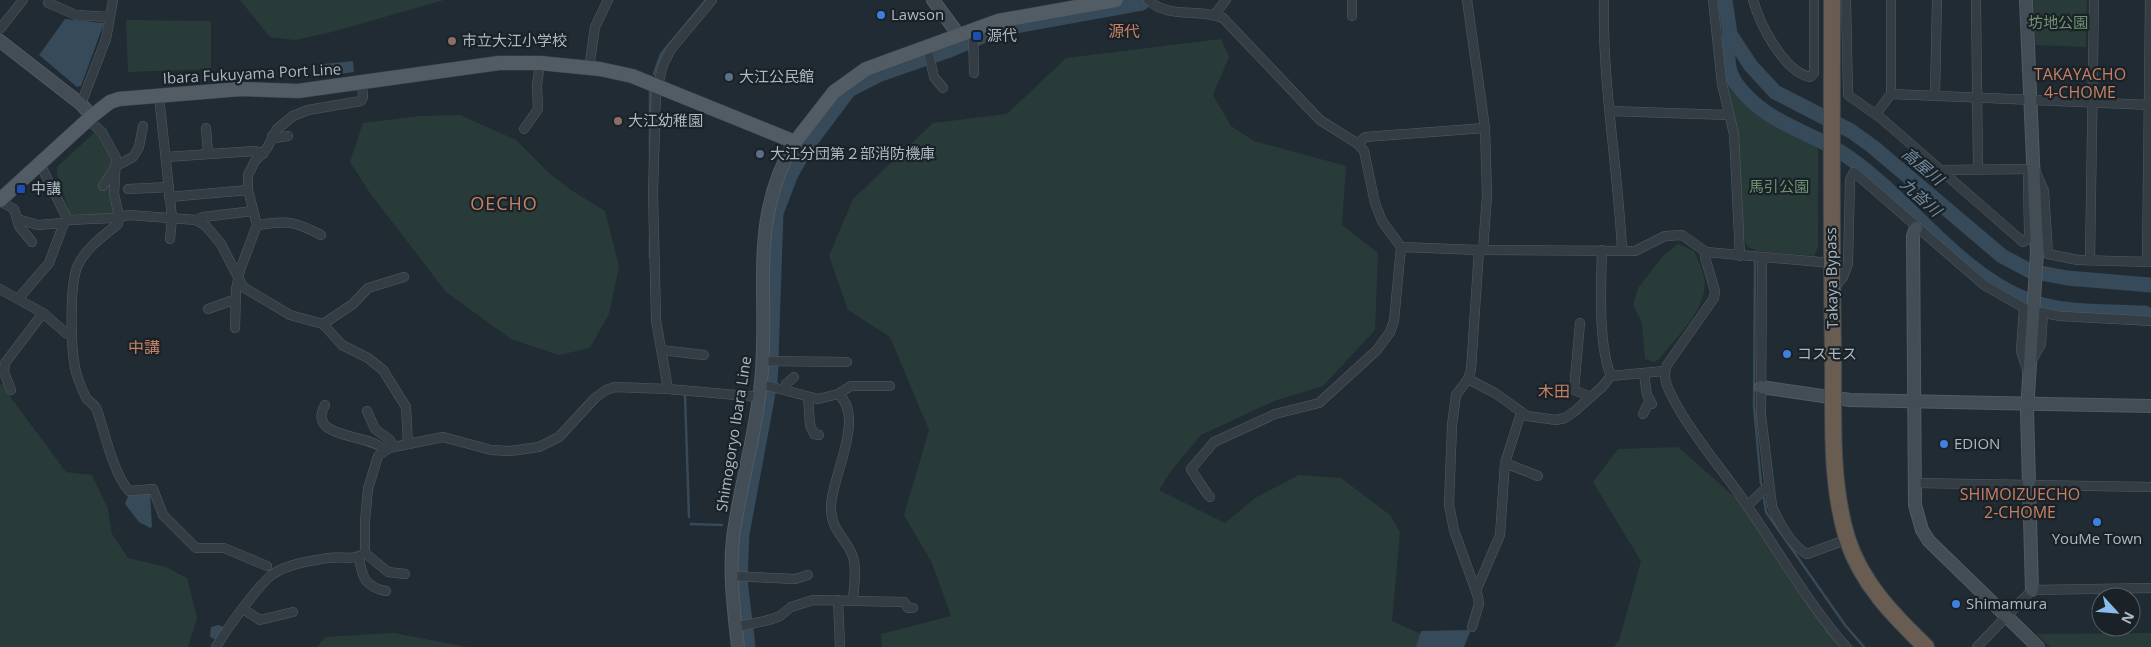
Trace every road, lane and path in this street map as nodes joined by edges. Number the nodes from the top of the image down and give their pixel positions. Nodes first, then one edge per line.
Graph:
1 (23, 0) edge
2 (112, 0) edge
3 (608, 0) edge
4 (712, 0) edge
5 (933, 0) edge
6 (1116, 0) edge
7 (1148, 0) edge
8 (1226, 0) edge
9 (1352, 0) edge
10 (1467, 0) edge
11 (1604, 0) edge
12 (1713, 0) edge
13 (1753, 0) edge
14 (1814, 0) edge
15 (1832, 0) edge
16 (1846, 0) edge
17 (1891, 0) edge
18 (1937, 0) edge
19 (1976, 0) edge
20 (2026, 0) edge
21 (2094, 0) edge
22 (2150, 0) edge
23 (48, 3) dead end
24 (1214, 15) junction
25 (1352, 16) dead end
26 (110, 17) junction
27 (0, 29) edge
28 (958, 34) junction
29 (973, 36) junction
30 (0, 41) edge
31 (2150, 41) edge
32 (929, 54) junction
33 (540, 64) junction
34 (589, 68) junction
35 (974, 73) dead end
36 (362, 84) junction
37 (657, 85) junction
38 (943, 88) dead end
39 (1891, 94) junction
40 (1935, 95) junction
41 (159, 96) junction
42 (1977, 98) junction
43 (2030, 100) junction
44 (2092, 102) junction
45 (81, 104) junction
46 (2150, 105) edge
47 (1610, 111) junction
48 (1876, 114) junction
49 (1728, 115) junction
50 (90, 118) junction
51 (143, 126) dead end
52 (206, 128) dead end
53 (1485, 128) junction
54 (524, 129) dead end
55 (272, 136) junction
56 (288, 136) dead end
57 (795, 142) junction
58 (1358, 144) junction
59 (208, 153) junction
60 (263, 154) junction
61 (166, 157) junction
62 (40, 164) junction
63 (116, 166) junction
64 (1978, 168) junction
65 (2034, 169) junction
66 (1940, 170) junction
67 (103, 186) dead end
68 (169, 187) junction
69 (128, 189) dead end
70 (248, 190) junction
71 (169, 197) junction
72 (0, 200) edge
73 (253, 211) junction
74 (119, 216) junction
75 (172, 218) junction
76 (17, 219) junction
77 (196, 220) junction
78 (66, 222) junction
79 (257, 225) junction
80 (1916, 228) junction
81 (322, 235) dead end
82 (170, 239) dead end
83 (32, 242) dead end
84 (1402, 247) junction
85 (1481, 250) junction
86 (1602, 250) junction
87 (1622, 250) junction
88 (1706, 252) junction
89 (1740, 256) junction
90 (1762, 258) junction
91 (2090, 260) junction
92 (2149, 262) edge
93 (1832, 263) junction
94 (239, 277) junction
95 (404, 277) dead end
96 (0, 289) edge
97 (1832, 290) junction
98 (18, 299) junction
99 (236, 299) junction
100 (208, 309) dead end
101 (2034, 310) junction
102 (43, 313) junction
103 (2151, 321) edge
104 (1580, 323) dead end
105 (323, 324) junction
106 (235, 328) dead end
107 (72, 336) junction
108 (660, 350) junction
109 (704, 355) dead end
110 (763, 361) junction
111 (848, 362) dead end
112 (1664, 372) junction
113 (1644, 374) junction
114 (1611, 376) junction
115 (794, 377) dead end
116 (1468, 379) junction
117 (890, 386) dead end
118 (1762, 387) junction
119 (668, 389) junction
120 (11, 390) dead end
121 (760, 390) junction
122 (784, 390) junction
123 (838, 394) junction
124 (808, 397) junction
125 (1591, 397) junction
126 (1834, 399) junction
127 (1915, 401) junction
128 (2027, 403) junction
129 (325, 405) dead end
130 (2151, 406) edge
131 (367, 411) dead end
132 (1520, 413) junction
133 (1642, 414) dead end
134 (819, 435) dead end
135 (408, 444) junction
136 (393, 447) junction
137 (384, 450) junction
138 (1504, 463) junction
139 (1538, 476) dead end
140 (1916, 483) junction
141 (2028, 484) junction
142 (1769, 485) junction
143 (2151, 487) edge
144 (1210, 497) dead end
145 (1747, 506) junction
146 (1848, 539) junction
147 (362, 555) junction
148 (267, 566) dead end
149 (405, 574) dead end
150 (808, 575) dead end
151 (737, 576) junction
152 (2151, 588) edge
153 (2032, 590) junction
154 (386, 591) dead end
155 (1476, 591) junction
156 (853, 599) junction
157 (838, 600) junction
158 (913, 608) dead end
159 (243, 609) junction
160 (293, 612) dead end
161 (2006, 617) junction
162 (736, 627) junction
163 (1472, 628) dead end
164 (216, 647) edge
165 (738, 647) edge
166 (840, 647) edge
167 (1846, 647) edge
168 (1926, 647) edge
169 (1977, 647) edge
170 (2038, 647) edge

1 - 27 street
2 - 26 street
3 - 34 street
4 - 37 street
5 - 28 street
6 - 29 main road
7 - 24 street
8 - 24 street
9 - 25 street
10 - 53 street
11 - 47 street
12 - 49 street
13 - 14 street
15 - 93 highway, Takaya Bypass
16 - 48 street
17 - 39 street
18 - 40 street
19 - 42 street
20 - 43 street
21 - 44 street
22 - 31 street
23 - 26 street
24 - 58 street
26 - 45 street
28 - 29 main road
28 - 32 main road
29 - 35 street
30 - 45 street
31 - 46 street
32 - 38 street
32 - 57 main road
33 - 34 main road, Ibara Fukuyama Port Line
33 - 36 main road, Ibara Fukuyama Port Line
33 - 54 street
34 - 37 main road, Ibara Fukuyama Port Line
36 - 41 main road, Ibara Fukuyama Port Line
36 - 55 street
37 - 57 main road, Ibara Fukuyama Port Line
37 - 108 street
39 - 40 street
39 - 48 street
40 - 42 street
41 - 50 main road, Ibara Fukuyama Port Line
41 - 61 street
42 - 43 street
42 - 64 street
43 - 44 street
43 - 65 street
44 - 46 street
44 - 91 street
45 - 50 street
46 - 92 street
47 - 49 street
47 - 87 street
48 - 66 street
49 - 89 street
50 - 62 main road, Ibara Fukuyama Port Line
50 - 63 street
51 - 63 street
52 - 59 street
53 - 58 street
53 - 85 street
55 - 56 street
55 - 60 street
57 - 110 street, Shimogoryo Ibara Line
58 - 84 street
59 - 60 street
59 - 61 street
60 - 70 street
61 - 68 street
62 - 72 main road, Ibara Fukuyama Port Line
62 - 78 street
63 - 67 street
63 - 74 street
64 - 65 street
64 - 66 street
65 - 66 street
65 - 91 street
65 - 101 street
68 - 69 street
68 - 71 street
70 - 71 street
70 - 73 street
71 - 75 street
72 - 76 street
73 - 77 street
73 - 79 street
74 - 75 street
74 - 78 street
74 - 107 street
75 - 77 street
75 - 82 street
76 - 78 street
76 - 83 street
77 - 94 street
78 - 98 street
79 - 81 street
79 - 94 street
80 - 97 street
80 - 101 street
80 - 127 street
84 - 85 street
84 - 144 street
85 - 86 street
85 - 116 street
86 - 87 street
86 - 114 street
87 - 88 street
88 - 89 street
88 - 112 street
89 - 90 street
90 - 93 street
90 - 118 street
91 - 92 street
93 - 97 highway, Takaya Bypass
94 - 99 street
94 - 105 street
95 - 105 street
96 - 98 street
97 - 126 highway, Takaya Bypass
98 - 102 street
99 - 100 street
99 - 106 street
101 - 103 street
101 - 128 street
102 - 107 street
102 - 120 street
104 - 125 street
105 - 135 street
107 - 148 street
108 - 109 street
108 - 119 street
110 - 111 street
110 - 121 street, Shimogoryo Ibara Line
112 - 113 street
112 - 145 street
113 - 114 street
113 - 133 street
114 - 125 street
115 - 122 street
116 - 132 street
116 - 155 street
117 - 123 street
118 - 126 street
118 - 142 street
119 - 121 street
119 - 135 street
121 - 122 street
121 - 151 street, Shimogoryo Ibara Line
122 - 124 street
123 - 124 street
123 - 156 street
124 - 134 street
125 - 132 street
126 - 127 street
126 - 146 highway, Takaya Bypass
127 - 128 street
127 - 140 street
128 - 130 street
128 - 141 street
129 - 137 street
131 - 136 street
132 - 138 street
135 - 136 street
136 - 137 street
137 - 147 street
138 - 139 street
138 - 155 street
140 - 141 street
140 - 161 street
141 - 143 street
141 - 153 street
142 - 145 street
142 - 146 street
145 - 167 street
146 - 168 highway, Takaya Bypass
147 - 149 street
147 - 154 street
147 - 159 street
150 - 151 street
151 - 162 street, Shimogoryo Ibara Line
152 - 153 street
153 - 161 street
155 - 163 street
156 - 157 street
156 - 158 street
157 - 162 street
157 - 166 street
159 - 160 street
159 - 164 street
161 - 169 street
161 - 170 street
162 - 165 street, Shimogoryo Ibara Line

